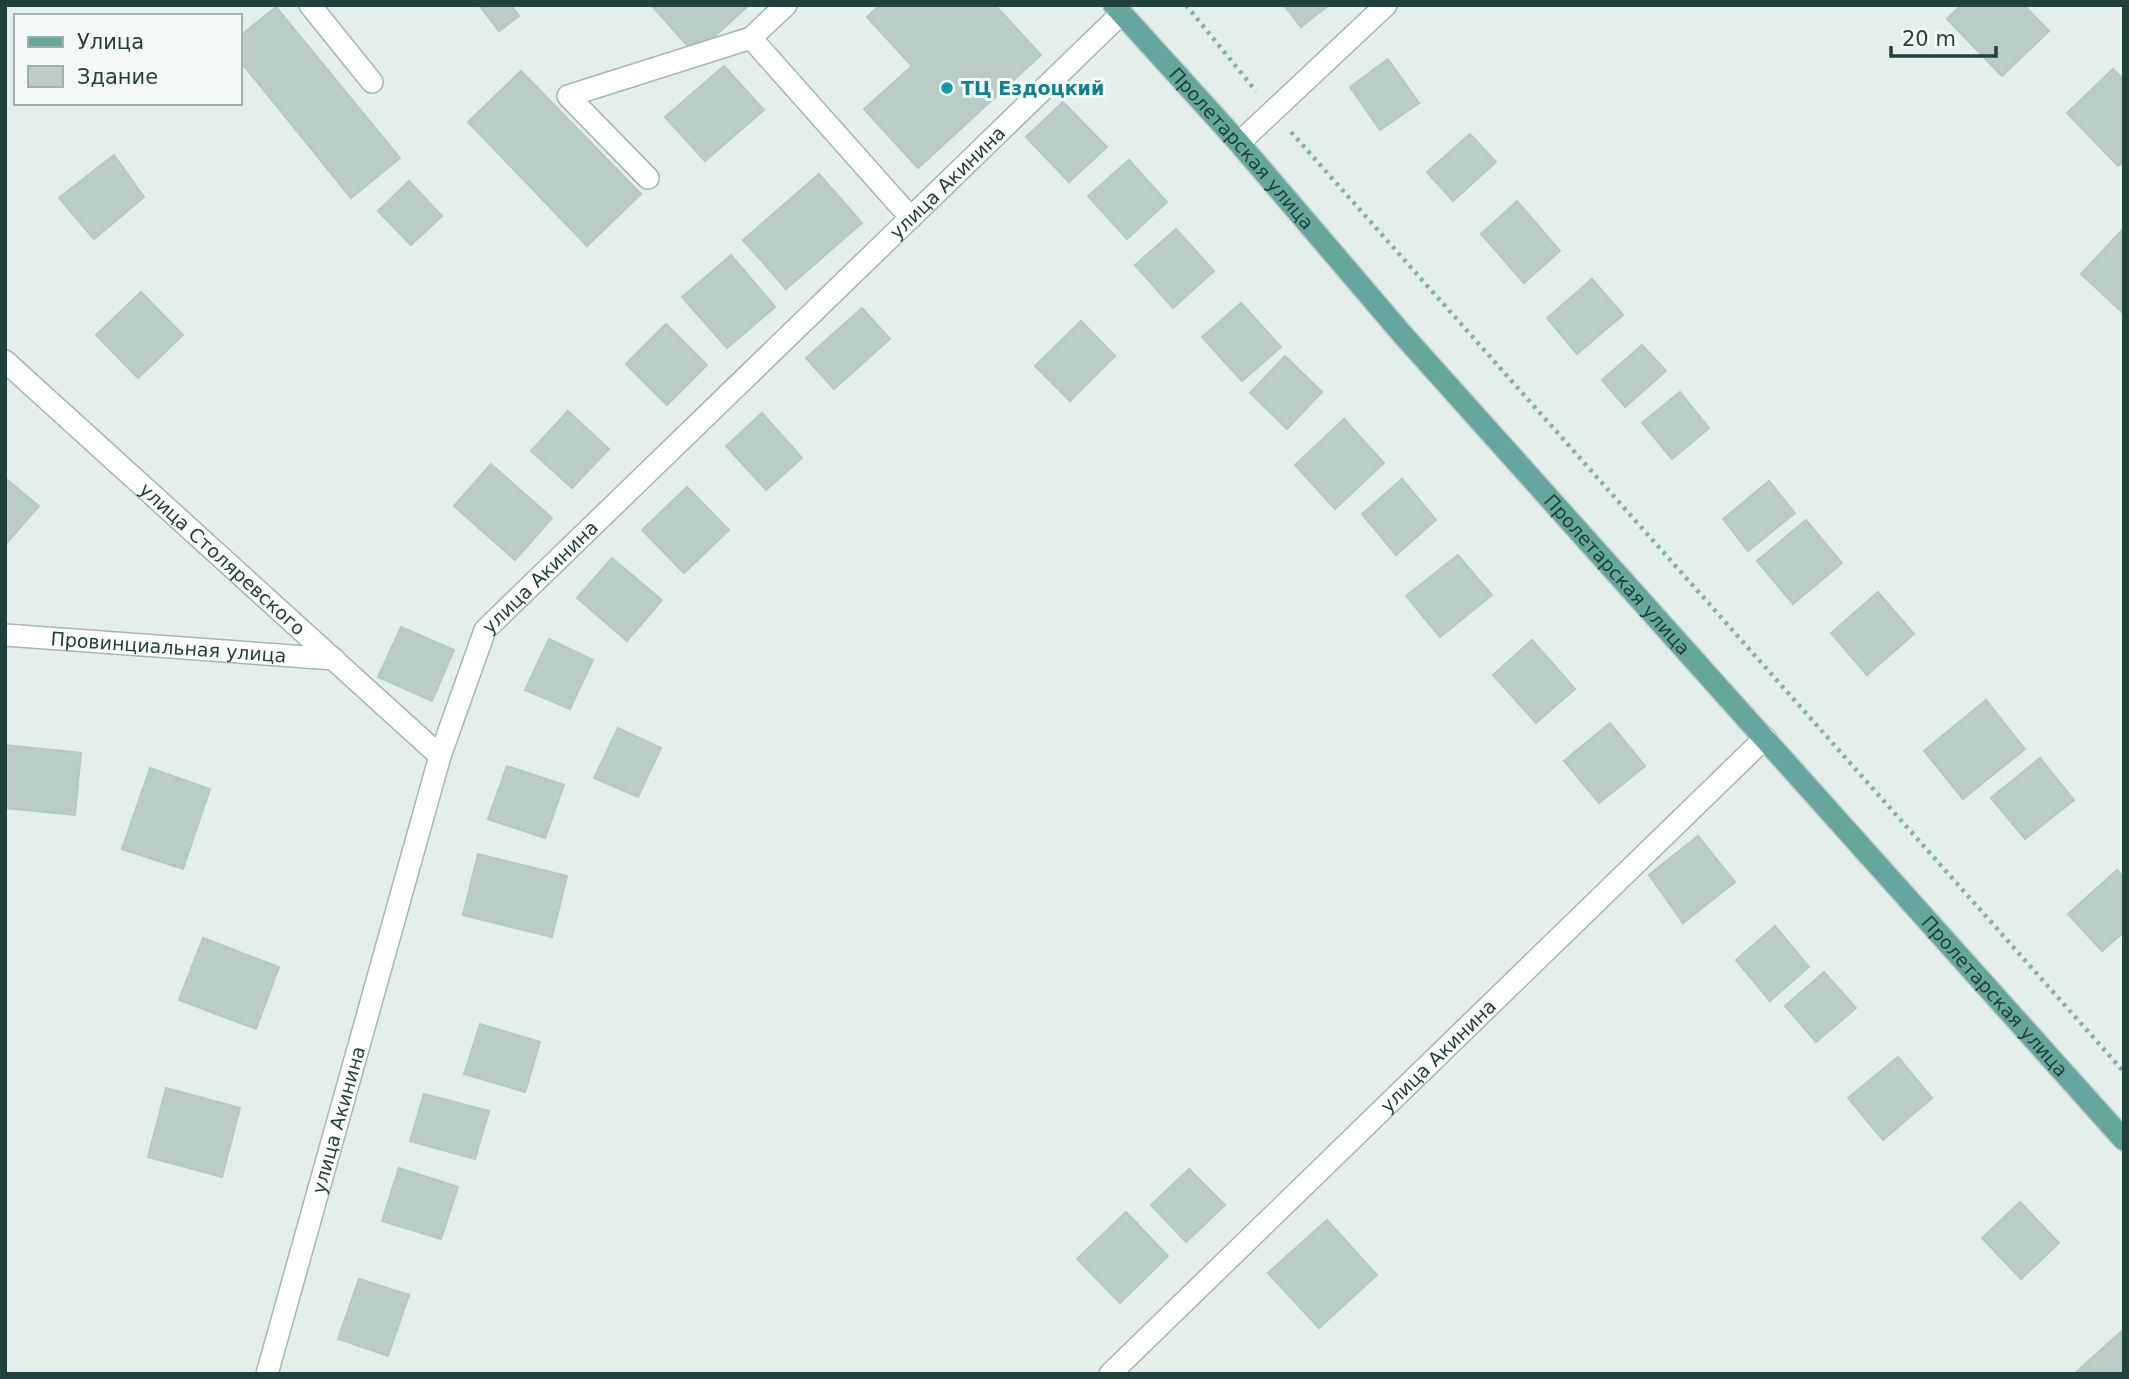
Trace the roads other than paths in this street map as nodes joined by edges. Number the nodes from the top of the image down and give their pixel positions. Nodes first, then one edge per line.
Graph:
1 (310, 5) edge
2 (786, 5) edge
3 (1386, 5) edge
4 (1118, 9) edge
5 (751, 38) junction
6 (372, 82) dead end
7 (1239, 143) junction
8 (649, 178) dead end
9 (911, 218) junction
10 (5, 361) edge
11 (5, 635) edge
12 (334, 659) junction
13 (1765, 738) junction
14 (440, 756) junction
15 (2124, 1140) edge
16 (267, 1374) edge
17 (1110, 1374) edge

1 - 6 street
2 - 5 street
3 - 7 street
4 - 7 main road, Пролетарская улица
4 - 9 street, улица Акинина
5 - 8 street
5 - 9 street
7 - 13 main road, Пролетарская улица
9 - 14 street, улица Акинина
10 - 12 street, улица Столяревского
11 - 12 street, Провинциальная улица
12 - 14 street, улица Столяревского
13 - 15 main road, Пролетарская улица
13 - 17 street, улица Акинина
14 - 16 street, улица Акинина

